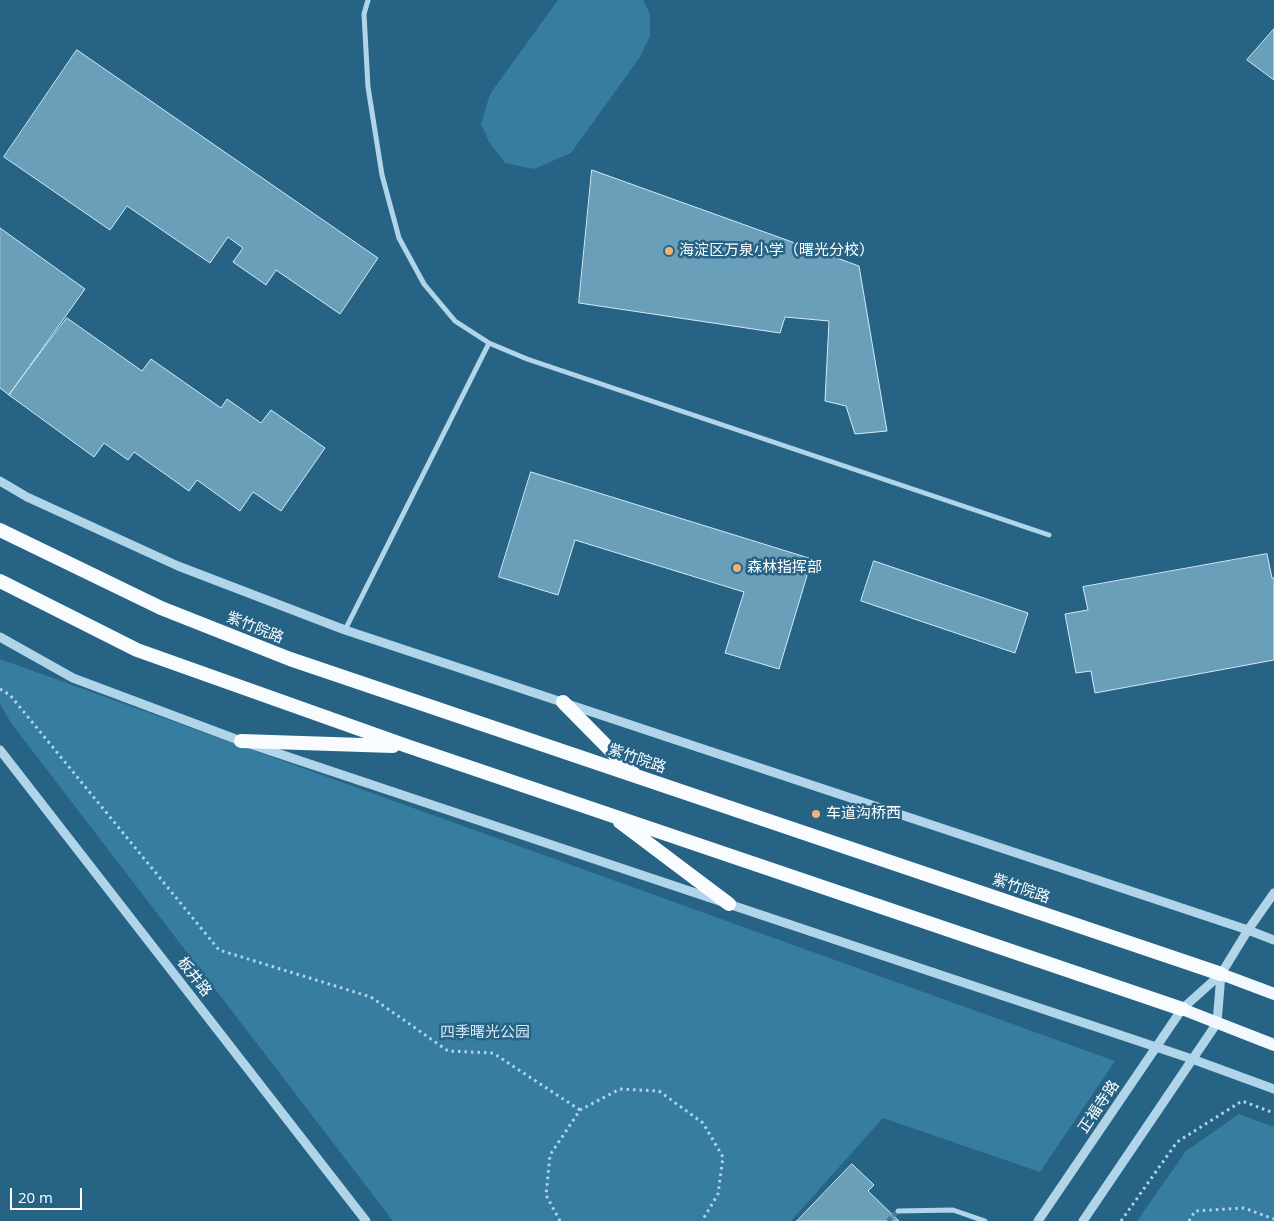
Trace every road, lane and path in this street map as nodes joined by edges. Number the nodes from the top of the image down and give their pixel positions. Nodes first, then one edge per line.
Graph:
1 (368, 0) edge
2 (489, 344) junction
3 (0, 481) edge
4 (0, 530) edge
5 (1049, 535) dead end
6 (0, 581) edge
7 (346, 630) junction
8 (0, 637) edge
9 (0, 689) edge
10 (563, 702) junction
11 (241, 742) junction
12 (407, 746) junction
13 (0, 750) edge
14 (636, 776) junction
15 (609, 814) junction
16 (1274, 893) edge
17 (729, 904) junction
18 (1248, 930) junction
19 (1274, 940) edge
20 (1221, 974) junction
21 (1274, 994) edge
22 (1182, 1009) junction
23 (1217, 1023) junction
24 (1274, 1045) edge
25 (1156, 1047) junction
26 (1192, 1059) junction
27 (1274, 1089) edge
28 (580, 1110) junction
29 (1274, 1113) edge
30 (898, 1211) tunnel mouth
31 (1274, 1219) edge
32 (366, 1221) edge
33 (560, 1221) edge
34 (702, 1221) edge
35 (985, 1221) edge
36 (1038, 1221) edge
37 (1083, 1221) edge
38 (1121, 1221) edge
39 (1188, 1221) edge

1 - 2 street
2 - 5 street
2 - 7 street
3 - 7 street, 紫竹院路
4 - 14 highway, 紫竹院路
6 - 12 highway
7 - 10 street, 紫竹院路
8 - 11 street
9 - 28 path
10 - 14 highway
10 - 18 street, 紫竹院路
11 - 12 highway
11 - 17 street
12 - 15 highway
13 - 32 street, 板井路
14 - 20 highway, 紫竹院路
15 - 17 highway
15 - 22 highway
16 - 18 street
17 - 25 street
18 - 19 street, 紫竹院路
18 - 20 street
20 - 21 main road, 紫竹院路
20 - 22 street, 正福寺路
20 - 23 street
22 - 23 main road
22 - 25 street, 正福寺路
23 - 24 main road
23 - 26 street
25 - 26 street
25 - 36 street, 正福寺路
26 - 27 street
26 - 37 street
28 - 33 path
28 - 34 path
29 - 38 path
30 - 35 street
31 - 39 path

